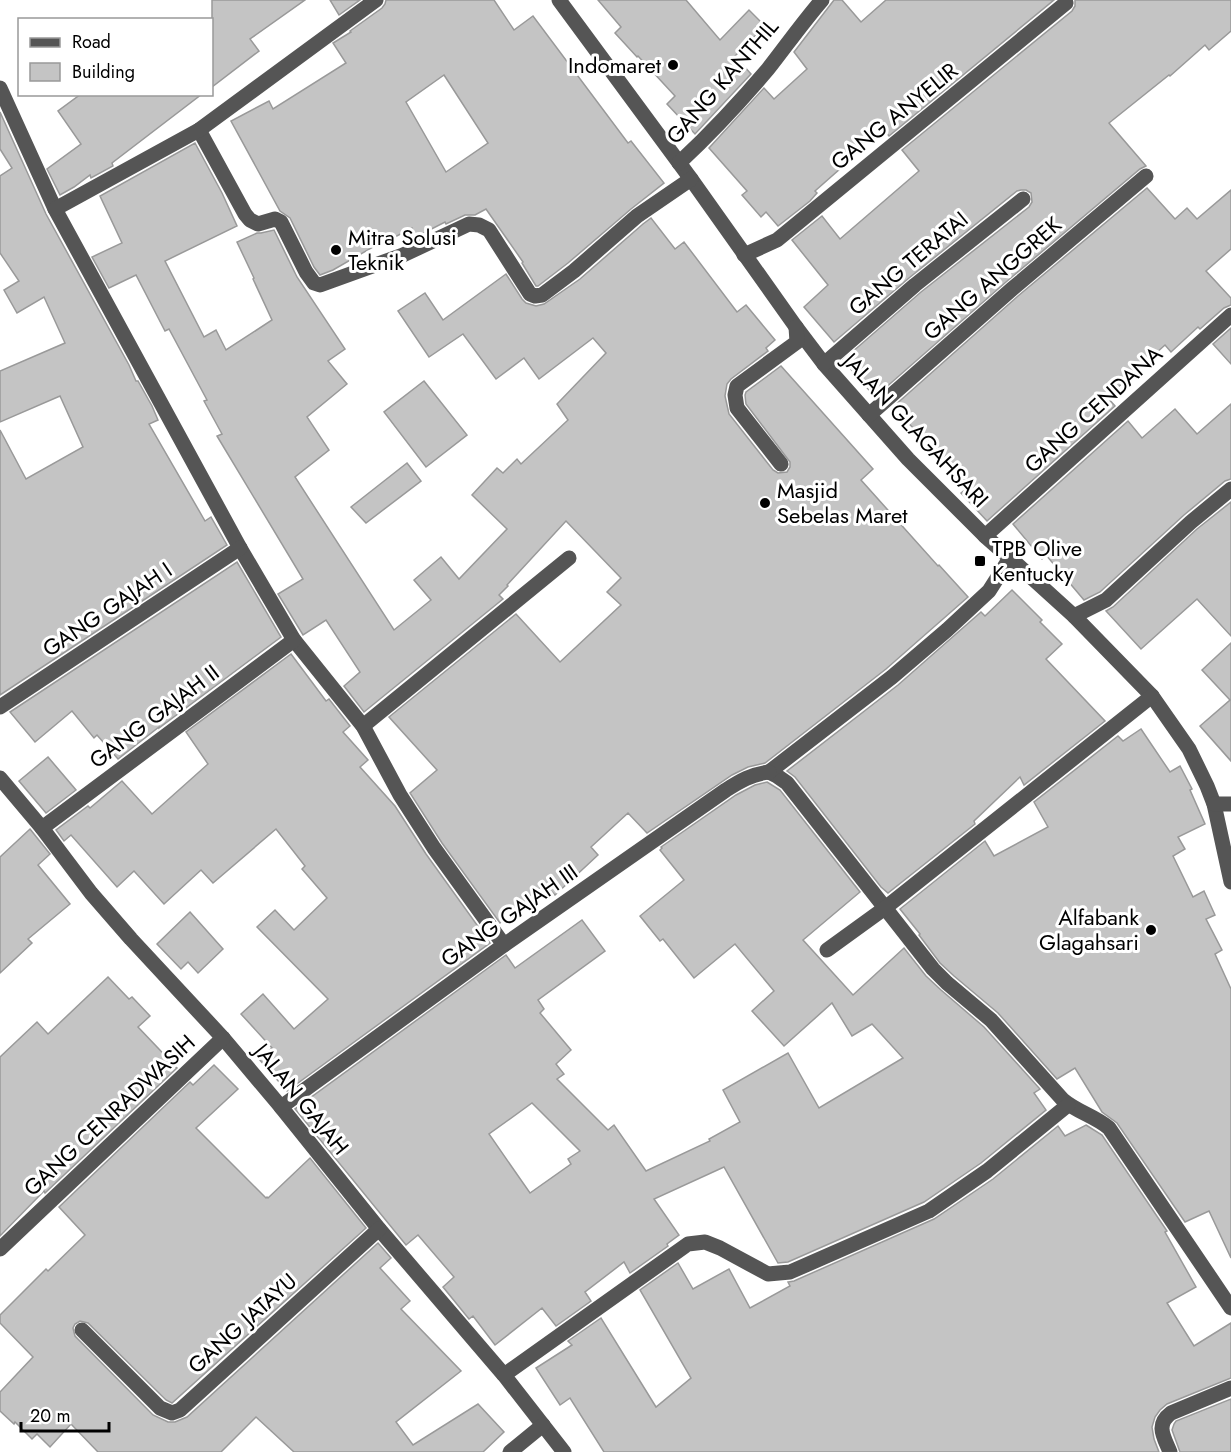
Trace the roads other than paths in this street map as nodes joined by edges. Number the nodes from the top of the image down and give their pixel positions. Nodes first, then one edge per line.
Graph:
1 (376, 0) edge
2 (559, 0) edge
3 (822, 0) edge
4 (1066, 3) dead end
5 (0, 88) edge
6 (198, 130) junction
7 (679, 163) junction
8 (1146, 176) dead end
9 (691, 179) junction
10 (1023, 199) dead end
11 (55, 209) junction
12 (744, 255) junction
13 (1231, 315) edge
14 (796, 327) junction
15 (824, 364) junction
16 (869, 415) junction
17 (781, 464) dead end
18 (1231, 489) edge
19 (984, 536) junction
20 (240, 548) junction
21 (569, 558) dead end
22 (1010, 558) junction
23 (1074, 616) junction
24 (294, 640) junction
25 (1152, 696) junction
26 (0, 707) edge
27 (363, 726) junction
28 (769, 772) junction
29 (0, 778) edge
30 (1214, 804) junction
31 (1231, 804) edge
32 (42, 828) junction
33 (1231, 882) edge
34 (885, 908) junction
35 (504, 945) junction
36 (827, 950) dead end
37 (223, 1038) junction
38 (1068, 1105) junction
39 (281, 1107) junction
40 (379, 1229) junction
41 (0, 1249) edge
42 (1231, 1308) edge
43 (82, 1330) dead end
44 (504, 1375) junction
45 (1231, 1388) edge
46 (543, 1425) junction
47 (510, 1452) edge
48 (564, 1452) edge
49 (1170, 1452) edge

1 - 6 street
2 - 7 street, JALAN GLAGAHSARI
3 - 7 street, GANG KANTHIL
4 - 12 street, GANG ANYELIR
5 - 11 street
6 - 9 street
6 - 11 street
7 - 9 street, JALAN GLAGAHSARI
8 - 16 street, GANG ANGGREK
9 - 12 street, JALAN GLAGAHSARI
10 - 15 street, GANG TERATAI
11 - 20 street
12 - 14 street, JALAN GLAGAHSARI
13 - 19 street, GANG CENDANA
14 - 15 street, JALAN GLAGAHSARI
14 - 17 street
15 - 16 street, JALAN GLAGAHSARI
16 - 19 street, JALAN GLAGAHSARI
18 - 23 street
19 - 22 street, JALAN GLAGAHSARI
20 - 24 street
20 - 26 street, GANG GAJAH I
21 - 27 street
22 - 23 street, JALAN GLAGAHSARI
22 - 28 street
23 - 25 street, JALAN GLAGAHSARI
24 - 27 street
24 - 32 street, GANG GAJAH II
25 - 30 street, JALAN GLAGAHSARI
25 - 34 street
27 - 35 street
28 - 34 street
28 - 35 street, GANG GAJAH III
29 - 32 street, JALAN GAJAH
30 - 31 street
30 - 33 street, JALAN GLAGAHSARI
32 - 37 street, JALAN GAJAH
34 - 36 street
34 - 38 street
35 - 39 street, GANG GAJAH III
37 - 39 street, JALAN GAJAH
37 - 41 street, GANG CENRADWASIH
38 - 42 street
38 - 44 street
39 - 40 street, JALAN GAJAH
40 - 43 street, GANG JATAYU
40 - 44 street, JALAN GAJAH
44 - 46 street, JALAN GAJAH
45 - 49 street
46 - 47 street
46 - 48 street, JALAN GAJAH

